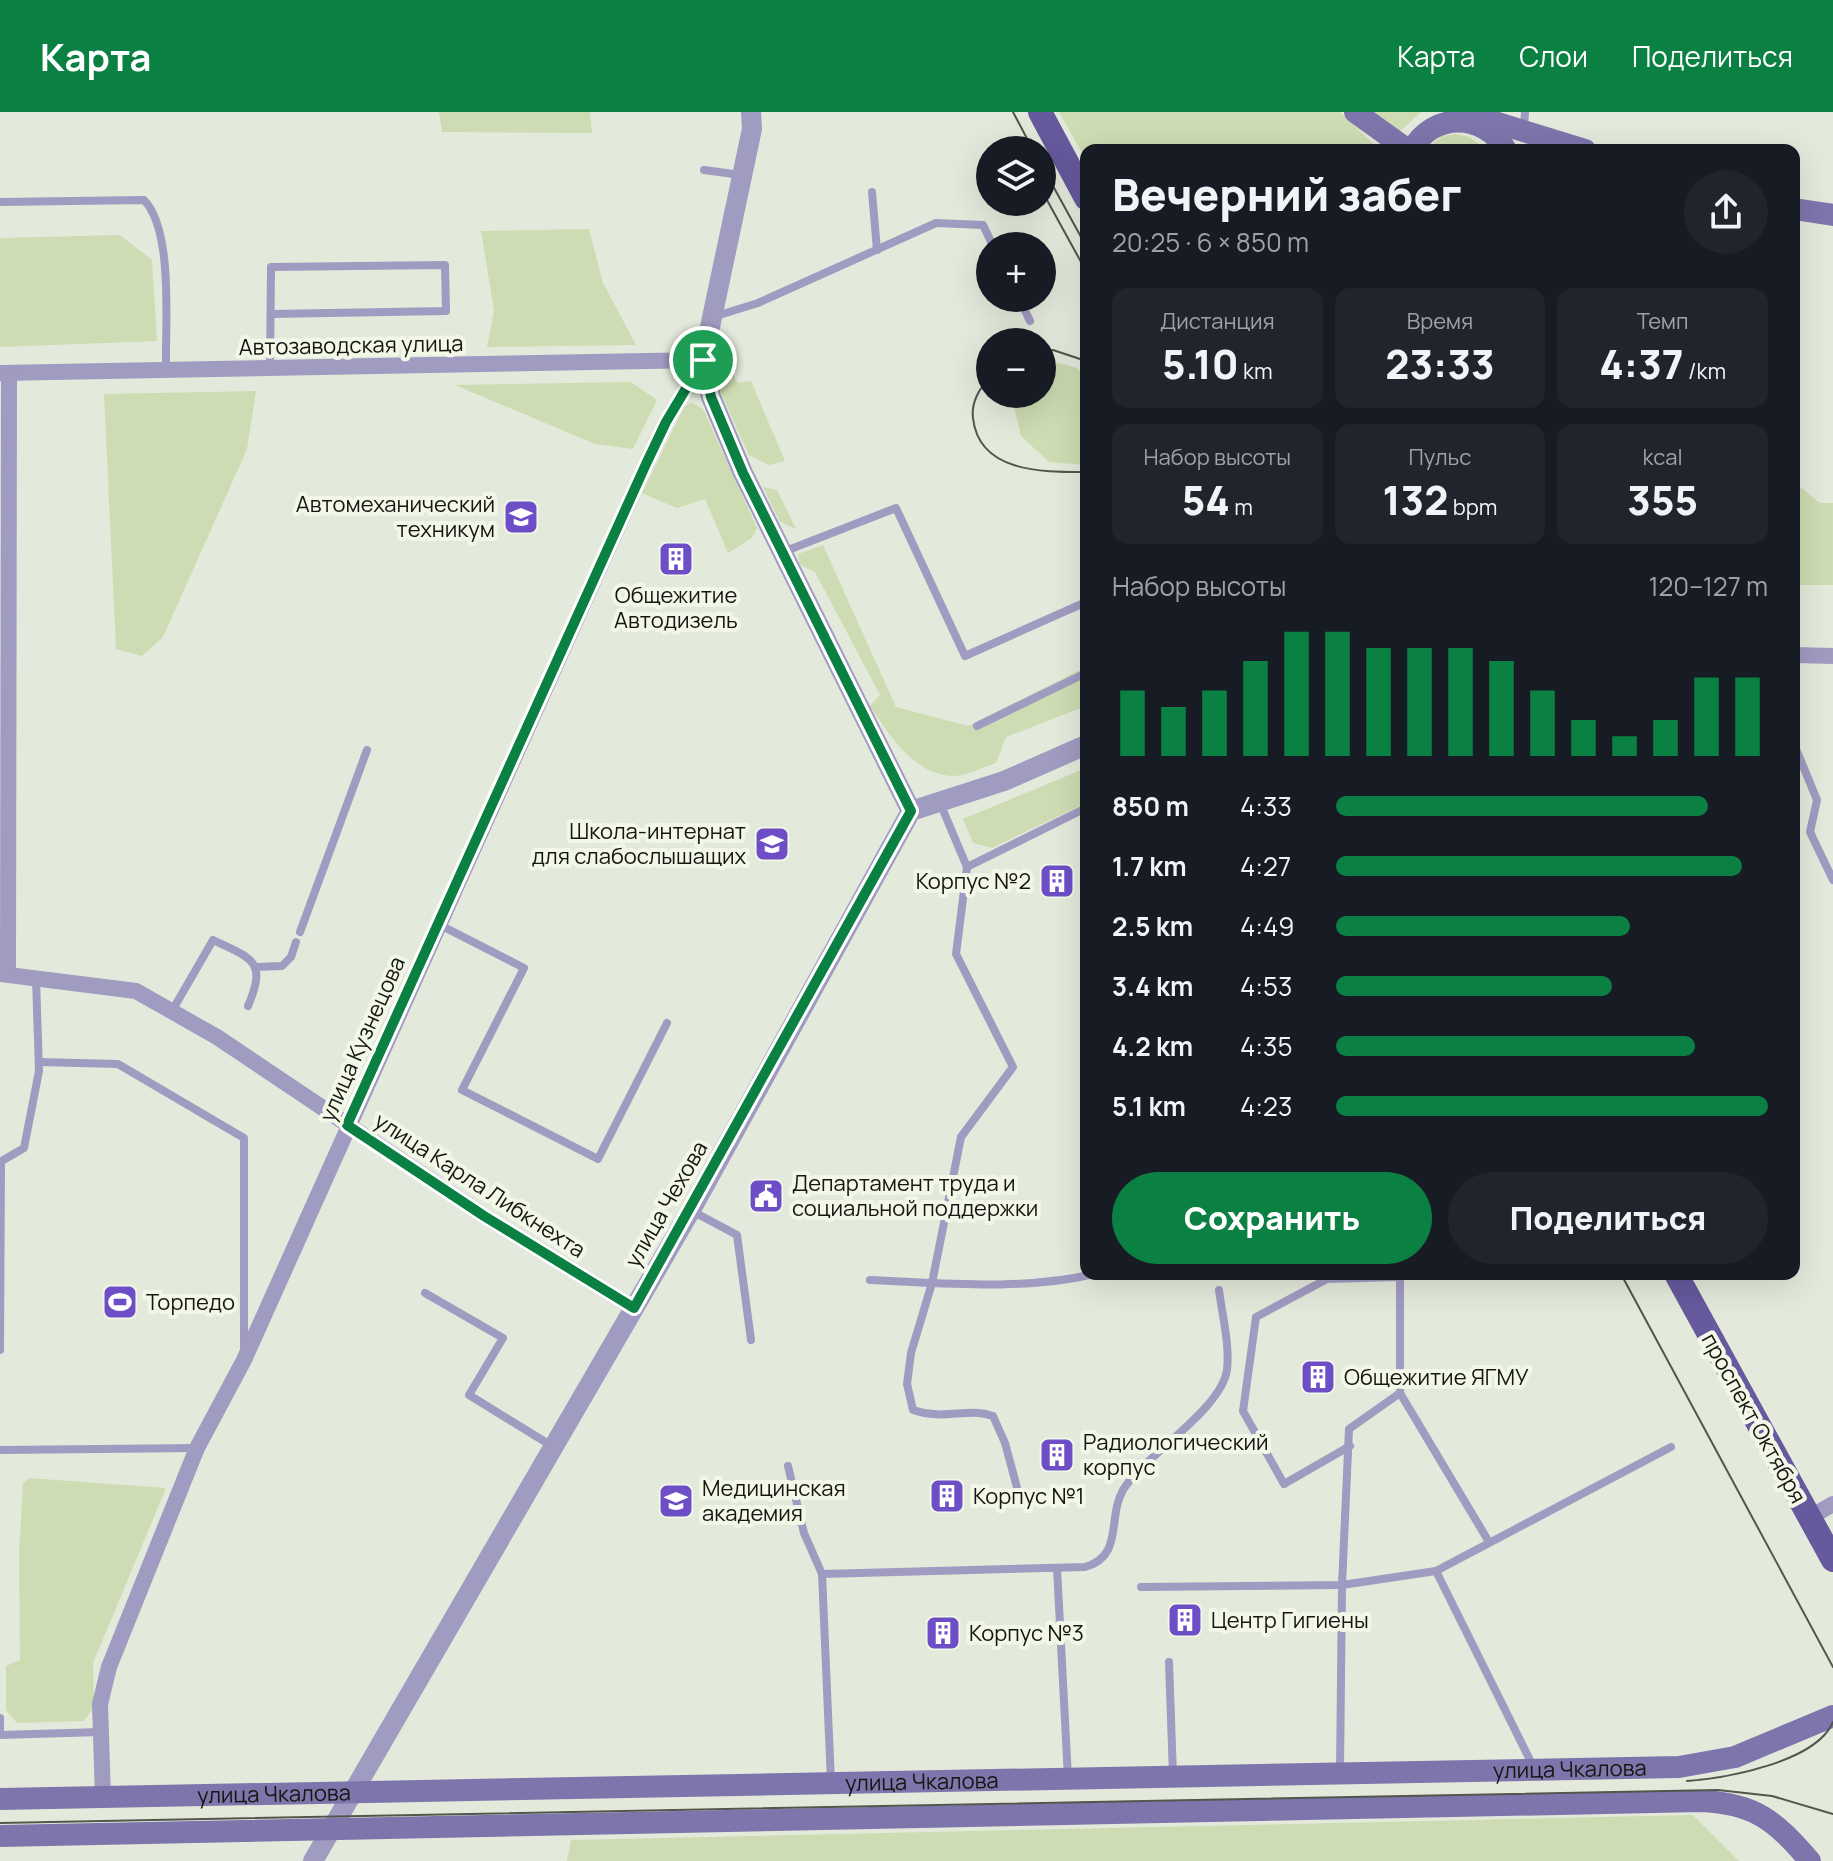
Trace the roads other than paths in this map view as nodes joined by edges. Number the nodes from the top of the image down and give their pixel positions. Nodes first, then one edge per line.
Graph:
1 (1040, 112) edge
2 (1355, 112) edge
3 (1469, 114) edge
4 (755, 118) edge
5 (1524, 122) edge
6 (1401, 144) edge
7 (1413, 144) edge
8 (1502, 144) edge
9 (1572, 144) edge
10 (704, 170) dead end
11 (742, 175) junction
12 (1080, 187) edge
13 (872, 192) dead end
14 (0, 202) edge
15 (1800, 210) edge
16 (1833, 215) edge
17 (986, 232) edge
18 (877, 250) junction
19 (1026, 312) edge
20 (271, 314) junction
21 (712, 317) junction
22 (1030, 321) dead end
23 (703, 360) junction
24 (270, 368) junction
25 (166, 370) junction
26 (4, 373) edge
27 (783, 552) junction
28 (1080, 605) edge
29 (1800, 655) edge
30 (1833, 656) edge
31 (1080, 676) edge
32 (4, 698) edge
33 (977, 726) dead end
34 (1080, 748) edge
35 (367, 750) dead end
36 (1800, 759) edge
37 (940, 802) junction
38 (911, 811) junction
39 (1080, 811) edge
40 (967, 867) junction
41 (1833, 880) edge
42 (438, 924) junction
43 (300, 932) dead end
44 (296, 942) dead end
45 (256, 967) junction
46 (4, 974) edge
47 (36, 977) junction
48 (248, 1006) dead end
49 (172, 1011) junction
50 (667, 1023) dead end
51 (39, 1062) junction
52 (347, 1125) junction
53 (1, 1162) edge
54 (691, 1210) junction
55 (1080, 1277) edge
56 (870, 1280) dead end
57 (1325, 1280) edge
58 (1400, 1280) edge
59 (1679, 1280) edge
60 (932, 1283) junction
61 (1219, 1290) dead end
62 (425, 1293) dead end
63 (634, 1308) junction
64 (751, 1340) dead end
65 (0, 1350) edge
66 (244, 1360) junction
67 (1400, 1393) junction
68 (1350, 1446) junction
69 (553, 1447) junction
70 (1671, 1447) dead end
71 (197, 1448) junction
72 (0, 1450) edge
73 (788, 1466) dead end
74 (1019, 1495) dead end
75 (1833, 1504) edge
76 (1809, 1518) junction
77 (1489, 1542) junction
78 (1833, 1560) edge
79 (1057, 1568) junction
80 (1436, 1571) junction
81 (822, 1574) junction
82 (1342, 1585) junction
83 (1141, 1587) dead end
84 (1169, 1662) dead end
85 (1833, 1716) edge
86 (0, 1718) edge
87 (100, 1732) junction
88 (0, 1734) edge
89 (1535, 1770) junction
90 (1340, 1774) junction
91 (1173, 1777) junction
92 (1068, 1779) junction
93 (831, 1784) junction
94 (353, 1793) junction
95 (103, 1797) junction
96 (0, 1799) edge
97 (333, 1828) junction
98 (0, 1836) edge
99 (313, 1861) edge
100 (1810, 1861) edge

1 - 12 main road
2 - 6 main road
3 - 5 main road
3 - 7 main road
3 - 8 main road
4 - 11 street
5 - 9 main road
10 - 11 lane
11 - 21 street
13 - 18 lane
14 - 25 lane
15 - 16 main road
17 - 18 lane
18 - 21 lane
19 - 22 lane
20 - 20 lane
20 - 24 lane
21 - 23 street
23 - 24 street, Автозаводская улица
23 - 27 street
23 - 42 street, улица Кузнецова
24 - 25 street, Автозаводская улица
25 - 26 street, Автозаводская улица
26 - 32 street
27 - 28 lane
27 - 38 street
29 - 30 street
31 - 33 lane
32 - 46 street
34 - 37 street
35 - 43 lane
36 - 41 lane
37 - 38 street
37 - 40 lane
38 - 54 street, улица Чехова
39 - 40 lane
40 - 60 lane
42 - 50 lane
42 - 52 street, улица Кузнецова
44 - 45 lane
45 - 48 lane
45 - 49 lane
46 - 47 street, улица Карла Либкнехта
47 - 49 street, улица Карла Либкнехта
47 - 51 lane
49 - 52 street, улица Карла Либкнехта
51 - 53 lane
51 - 66 lane
52 - 63 street, улица Карла Либкнехта
52 - 66 street, улица Кузнецова
53 - 65 lane
54 - 63 street, улица Чехова
54 - 64 lane
55 - 60 lane
56 - 60 lane
57 - 68 lane
58 - 67 lane
59 - 76 main road, проспект Октября
60 - 74 lane
61 - 79 lane
62 - 69 lane
63 - 69 street, улица Чехова
66 - 71 street, улица Кузнецова
67 - 68 lane
67 - 77 lane
68 - 82 lane
69 - 94 street, улица Чехова
70 - 77 lane
71 - 72 lane
71 - 87 street, улица Кузнецова
73 - 81 lane
75 - 76 street
76 - 78 main road, проспект Октября
77 - 80 lane
79 - 81 lane
79 - 92 lane
80 - 82 lane
80 - 89 lane
81 - 93 lane
82 - 83 lane
82 - 90 lane
84 - 91 lane
85 - 89 main road, улица Чкалова
86 - 88 lane
87 - 88 lane
87 - 95 street, улица Кузнецова
89 - 90 main road, улица Чкалова
90 - 91 main road, улица Чкалова
91 - 92 main road, улица Чкалова
92 - 93 main road, улица Чкалова
93 - 94 main road, улица Чкалова
94 - 95 main road, улица Чкалова
94 - 97 street, улица Чехова
95 - 96 main road, улица Чкалова
97 - 98 main road, улица Чкалова
97 - 99 street, улица Чехова
97 - 100 main road, улица Чкалова

